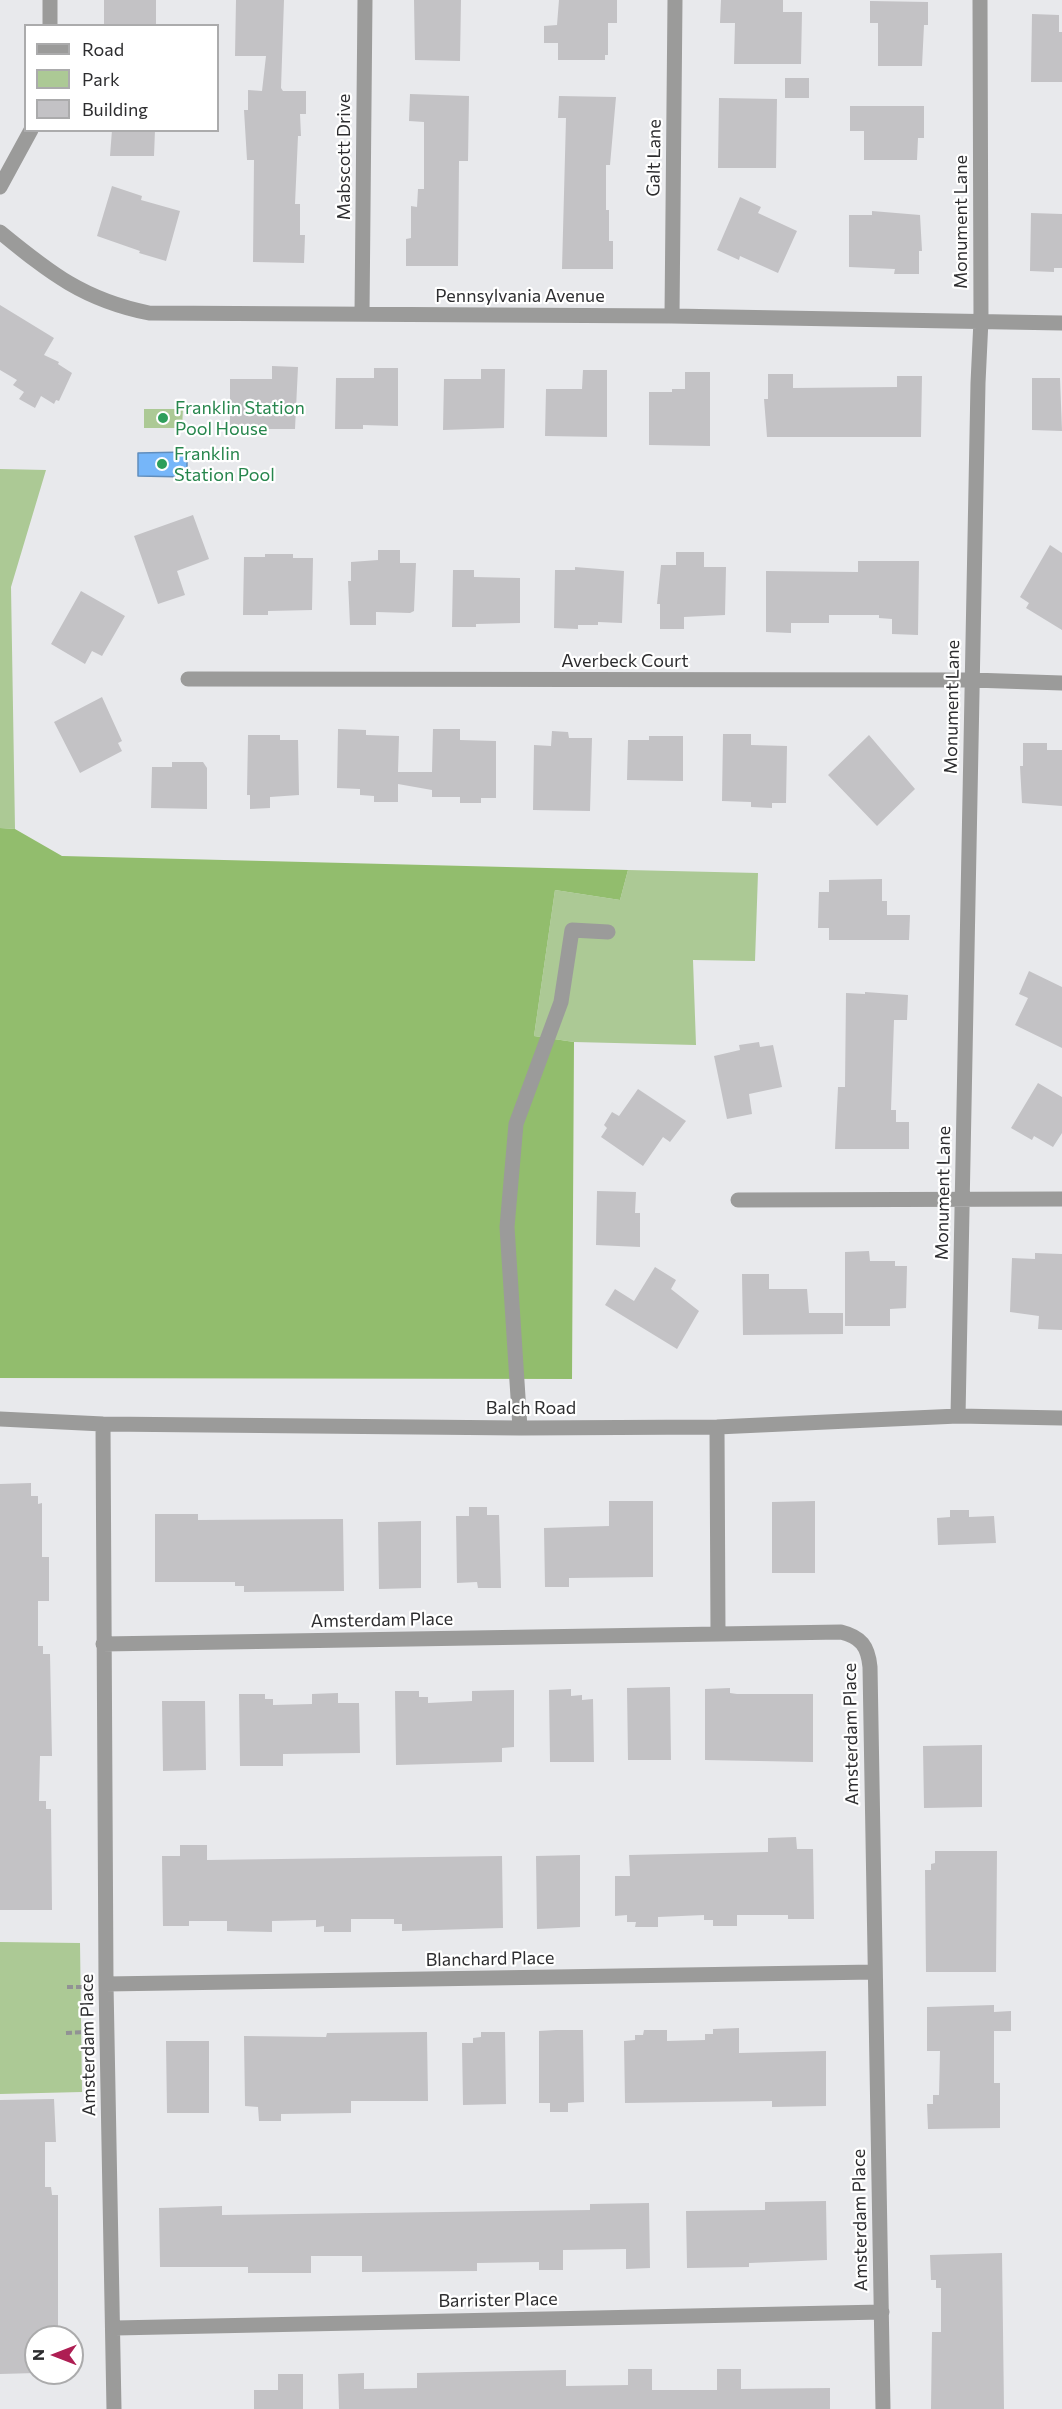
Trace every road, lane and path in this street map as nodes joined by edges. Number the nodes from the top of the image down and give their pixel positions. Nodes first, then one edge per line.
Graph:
1 (50, 0) edge
2 (365, 0) edge
3 (675, 0) edge
4 (980, 0) edge
5 (50, 24) edge
6 (30, 132) edge
7 (0, 187) edge
8 (0, 232) edge
9 (362, 314) junction
10 (672, 316) junction
11 (981, 320) junction
12 (1062, 323) edge
13 (188, 680) dead end
14 (972, 680) junction
15 (1062, 683) edge
16 (608, 932) dead end
17 (963, 1197) junction
18 (1062, 1199) edge
19 (738, 1200) dead end
20 (958, 1416) junction
21 (1062, 1418) edge
22 (0, 1419) edge
23 (103, 1424) junction
24 (717, 1427) junction
25 (520, 1428) junction
26 (718, 1634) junction
27 (103, 1644) junction
28 (874, 1972) junction
29 (106, 1984) junction
30 (66, 1987) dead end
31 (88, 1987) dead end
32 (88, 2032) dead end
33 (66, 2033) dead end
34 (882, 2312) junction
35 (115, 2328) junction
36 (114, 2409) edge
37 (883, 2409) edge

1 - 5 street
2 - 9 street, Mabscott Drive
3 - 10 street, Galt Lane
4 - 11 street, Monument Lane
6 - 7 street
8 - 9 street, Pennsylvania Avenue
9 - 10 street, Pennsylvania Avenue
10 - 11 street, Pennsylvania Avenue
11 - 12 street, Pennsylvania Avenue
11 - 14 street, Monument Lane
13 - 14 street, Averbeck Court
14 - 15 street, Averbeck Court
14 - 17 street, Monument Lane
16 - 25 street
17 - 18 street
17 - 19 street
17 - 20 street, Monument Lane
20 - 21 street, Balch Road
20 - 24 street, Balch Road
22 - 23 street, Balch Road
23 - 25 street, Balch Road
23 - 27 street, Amsterdam Place
24 - 25 street, Balch Road
24 - 26 street
26 - 27 street, Amsterdam Place
26 - 28 street, Amsterdam Place
27 - 29 street, Amsterdam Place
28 - 29 street, Blanchard Place
28 - 34 street, Amsterdam Place
29 - 35 street, Amsterdam Place
30 - 31 path
32 - 33 path
34 - 35 street, Barrister Place
34 - 37 street, Amsterdam Place
35 - 36 street, Amsterdam Place

